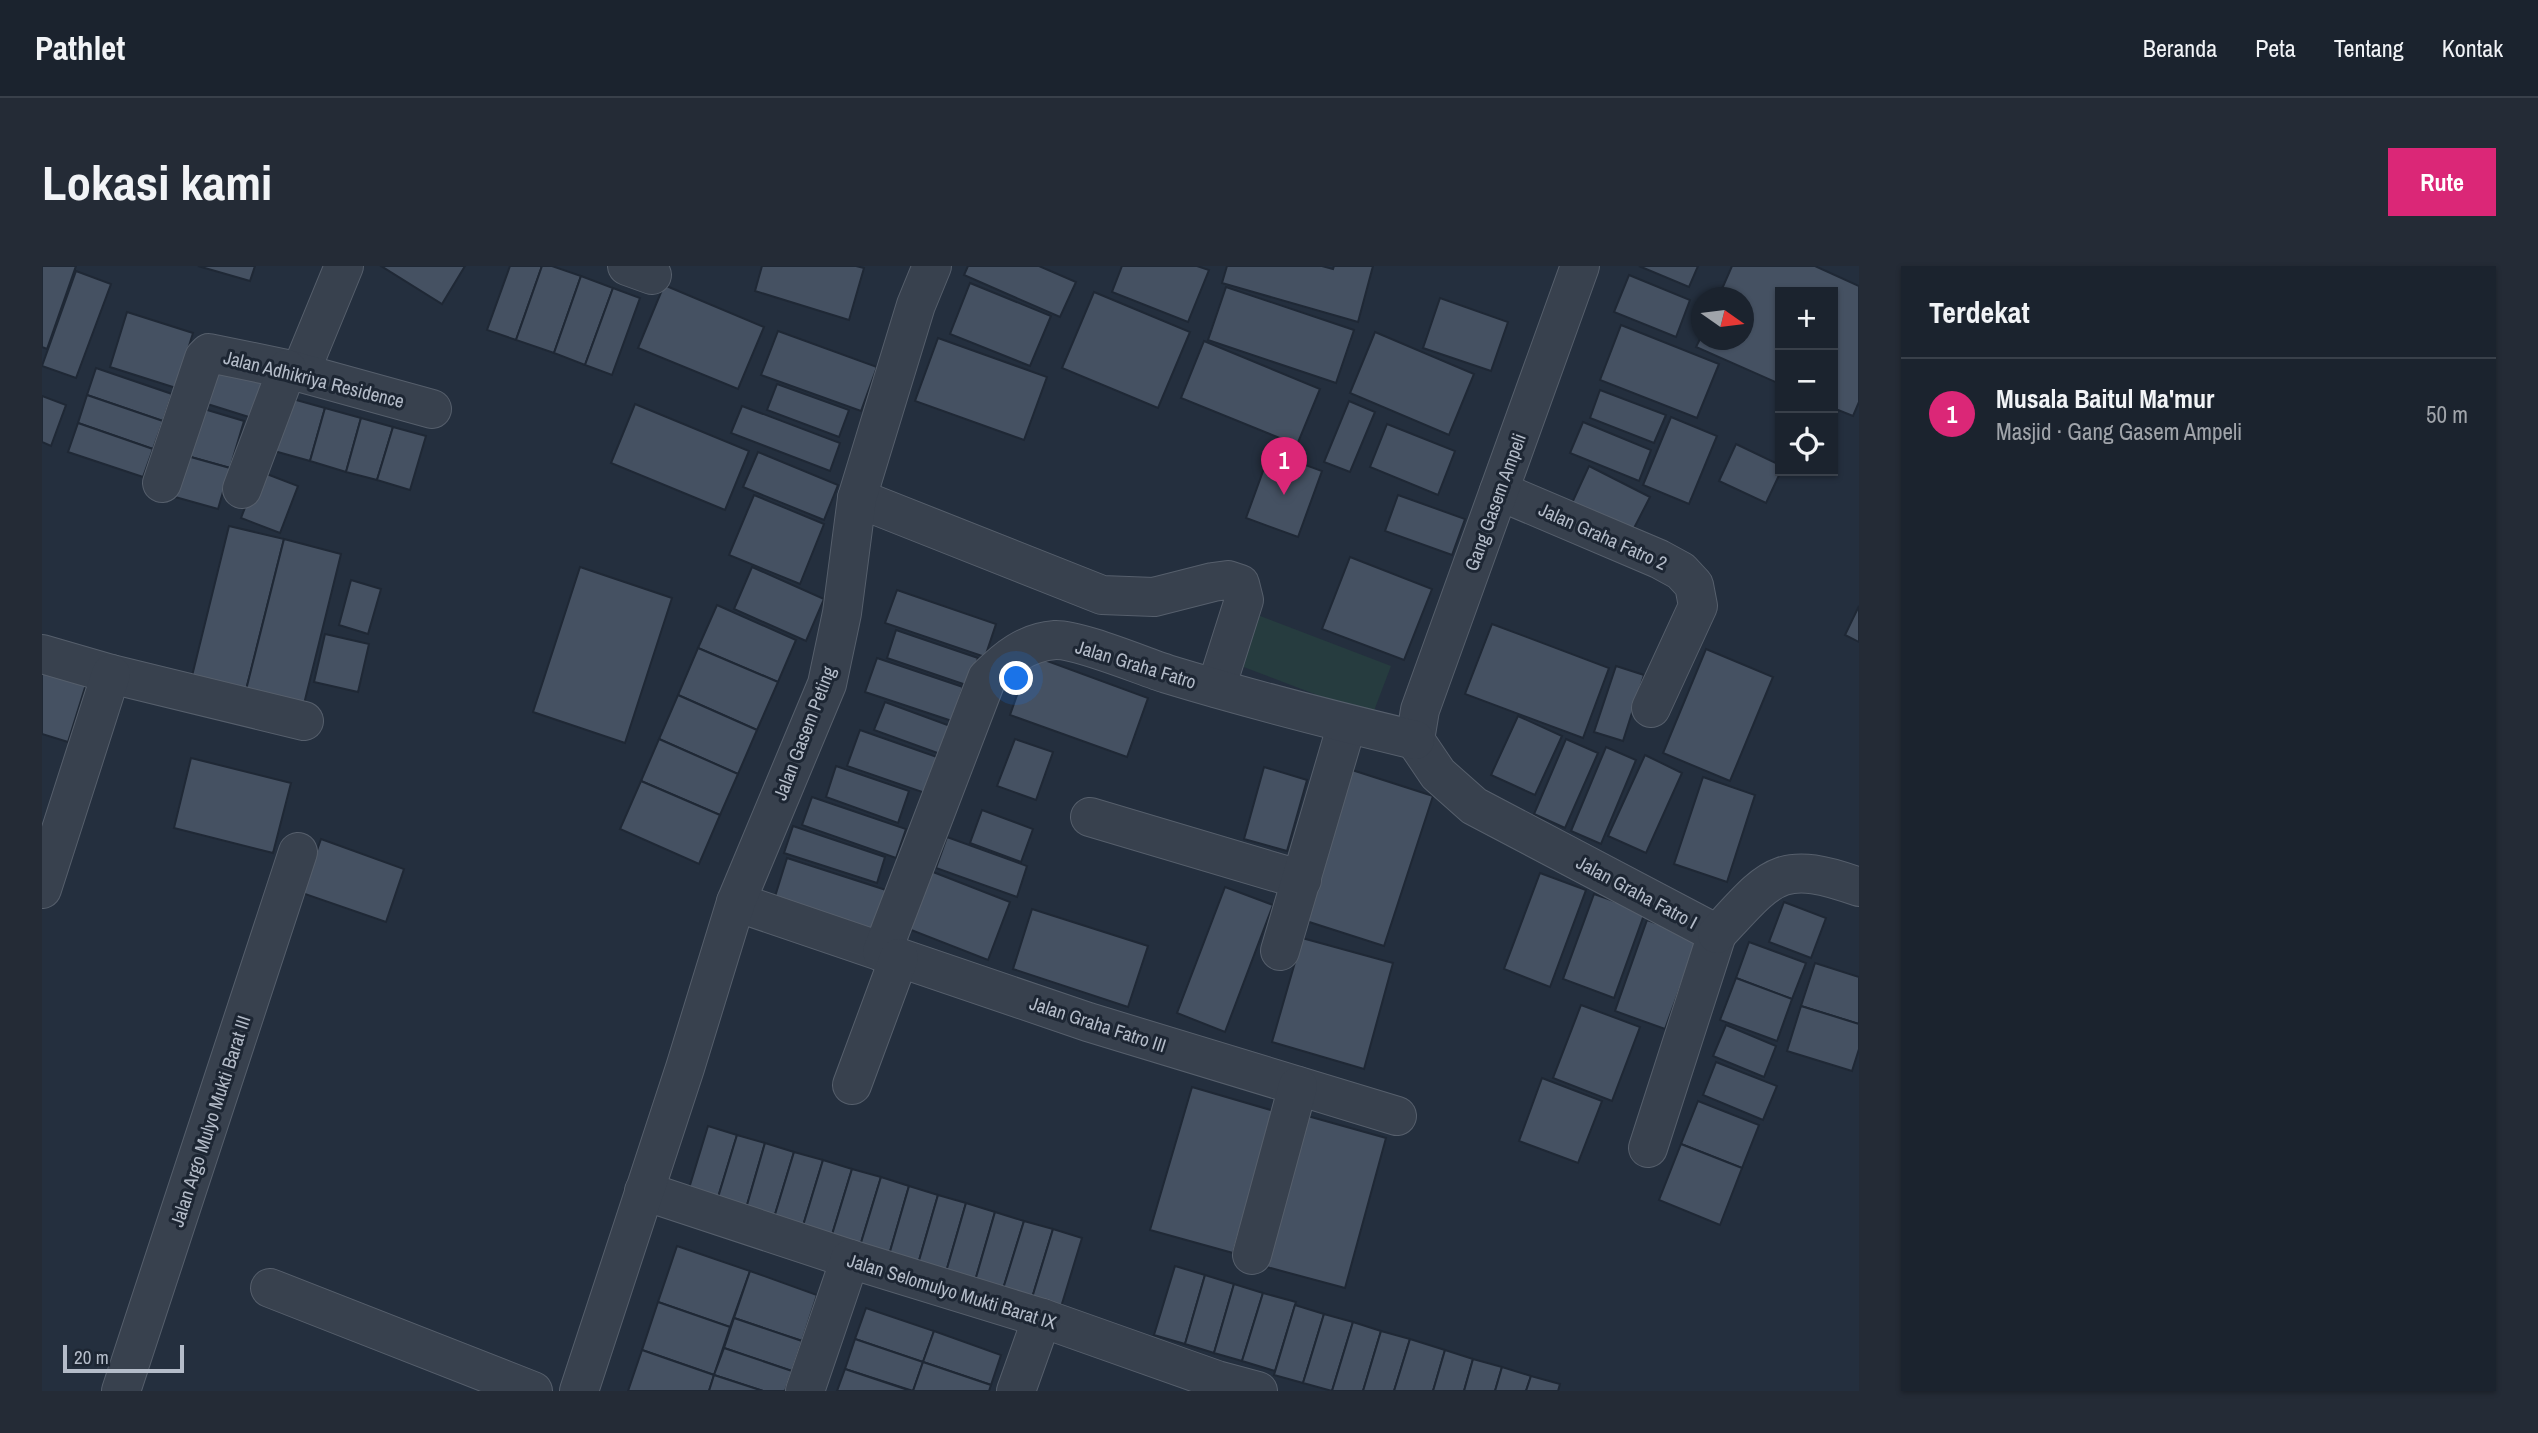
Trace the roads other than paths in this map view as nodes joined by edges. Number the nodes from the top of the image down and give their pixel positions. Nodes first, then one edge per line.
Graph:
1 (344, 266) edge
2 (932, 266) edge
3 (1580, 266) edge
4 (294, 371) junction
5 (432, 409) dead end
6 (162, 483) dead end
7 (242, 489) dead end
8 (1499, 491) junction
9 (857, 498) junction
10 (42, 654) edge
11 (111, 674) junction
12 (1216, 688) junction
13 (1651, 708) dead end
14 (304, 721) dead end
15 (1347, 724) junction
16 (1415, 740) junction
17 (1090, 817) dead end
18 (298, 852) dead end
19 (1302, 880) junction
20 (1859, 887) edge
21 (42, 889) edge
22 (736, 902) junction
23 (1717, 934) junction
24 (1280, 951) dead end
25 (891, 955) junction
26 (852, 1085) dead end
27 (1298, 1086) junction
28 (1397, 1116) dead end
29 (1648, 1148) dead end
30 (644, 1191) junction
31 (1252, 1255) dead end
32 (850, 1259) junction
33 (270, 1288) dead end
34 (1042, 1318) junction
35 (1215, 1385) edge
36 (121, 1391) edge
37 (533, 1391) edge
38 (579, 1391) edge
39 (805, 1391) edge
40 (1016, 1391) edge
41 (1258, 1391) edge

1 - 4 street
2 - 9 street, Jalan Gasem Peting
3 - 8 street, Gang Gasem Ampeli
4 - 5 street, Jalan Adhikriya Residence
4 - 6 street, Jalan Adhikriya Residence
4 - 7 street
8 - 13 street, Jalan Graha Fatro 2
8 - 16 street, Gang Gasem Ampeli
9 - 12 street
9 - 22 street, Jalan Gasem Peting
10 - 11 street
11 - 14 street
11 - 21 street
12 - 15 street, Jalan Graha Fatro
12 - 25 street, Jalan Graha Fatro
15 - 16 street, Jalan Graha Fatro
15 - 19 street
16 - 23 street, Jalan Graha Fatro I
17 - 19 street
18 - 36 street, Jalan Argo Mulyo Mukti Barat III
19 - 24 street
20 - 23 street
22 - 25 street, Jalan Graha Fatro III
22 - 30 street, Jalan Gasem Peting
23 - 29 street, Jalan Graha Fatro I
25 - 26 street
25 - 27 street, Jalan Graha Fatro III
27 - 28 street, Jalan Graha Fatro III
27 - 31 street
30 - 32 street, Jalan Selomulyo Mukti Barat IX
30 - 38 street, Jalan Gasem Peting
32 - 34 street, Jalan Selomulyo Mukti Barat IX
32 - 39 street
33 - 37 street
34 - 35 street, Jalan Selomulyo Mukti Barat IX
34 - 40 street
35 - 41 street, Jalan Selomulyo Mukti Barat IX

